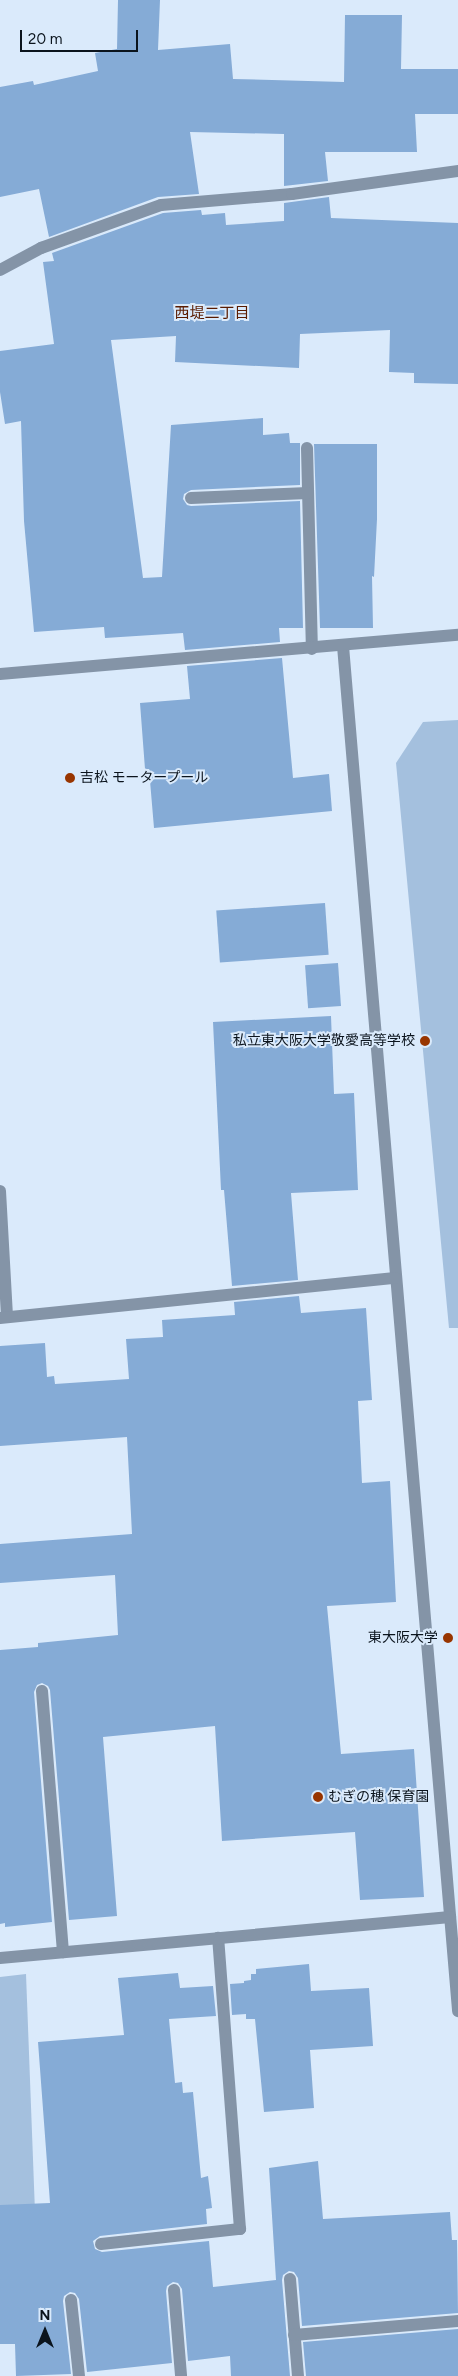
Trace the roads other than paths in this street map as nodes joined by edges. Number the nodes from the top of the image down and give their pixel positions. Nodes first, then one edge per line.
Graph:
1 (458, 171) edge
2 (0, 270) edge
3 (307, 448) dead end
4 (308, 493) junction
5 (191, 498) dead end
6 (458, 636) edge
7 (343, 646) junction
8 (312, 649) junction
9 (0, 674) edge
10 (0, 1191) edge
11 (395, 1278) junction
12 (4, 1318) edge
13 (42, 1691) dead end
14 (450, 1917) junction
15 (218, 1938) junction
16 (63, 1952) junction
17 (0, 1958) edge
18 (458, 2011) edge
19 (101, 2244) dead end
20 (290, 2279) dead end
21 (174, 2290) dead end
22 (72, 2300) dead end
23 (458, 2321) edge
24 (294, 2335) junction
25 (79, 2376) edge
26 (182, 2376) edge
27 (298, 2376) edge

1 - 2 street
3 - 4 street
4 - 5 street
4 - 8 street
6 - 7 street
7 - 8 street
7 - 11 street
8 - 9 street
10 - 12 street
11 - 12 street
11 - 14 street
13 - 16 street
14 - 15 street
14 - 18 street
15 - 16 street
15 - 19 street
16 - 17 street
20 - 24 street
21 - 26 street
22 - 25 street
23 - 24 street
24 - 27 street

